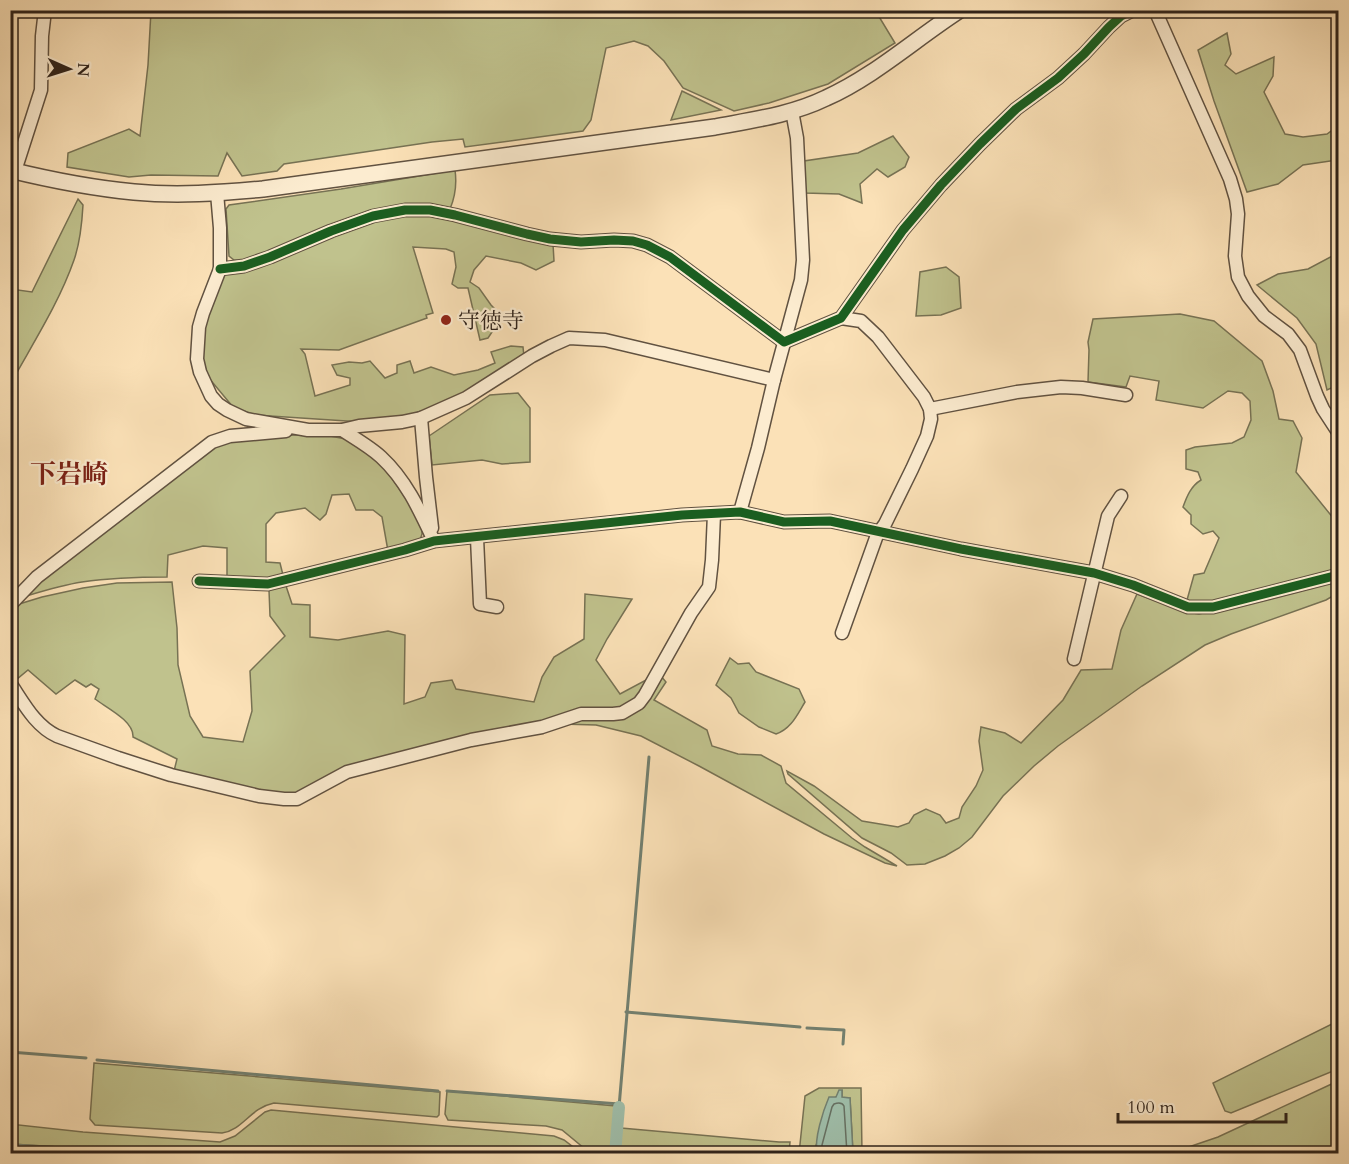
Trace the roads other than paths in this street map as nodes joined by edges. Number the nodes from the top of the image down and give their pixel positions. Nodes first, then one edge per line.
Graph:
1 (45, 10) edge
2 (960, 10) edge
3 (1133, 10) edge
4 (1155, 10) edge
5 (792, 111) junction
6 (13, 171) edge
7 (217, 193) junction
8 (220, 269) junction
9 (841, 318) junction
10 (784, 342) junction
11 (774, 380) junction
12 (1126, 395) dead end
13 (930, 409) junction
14 (421, 418) junction
15 (308, 430) junction
16 (342, 430) junction
17 (1338, 432) edge
18 (1121, 496) dead end
19 (740, 512) junction
20 (714, 514) junction
21 (880, 531) junction
22 (477, 537) junction
23 (434, 541) junction
24 (1095, 573) junction
25 (1338, 575) edge
26 (199, 581) dead end
27 (10, 604) edge
28 (497, 607) dead end
29 (842, 633) dead end
30 (1074, 659) dead end
31 (10, 683) edge

1 - 6 street
2 - 5 street
3 - 9 street
4 - 17 street
5 - 7 street
5 - 10 street
6 - 7 street
7 - 8 street
8 - 10 street
8 - 15 street
9 - 10 street
9 - 13 street
10 - 11 street
11 - 14 street
11 - 19 street
12 - 13 street
13 - 21 street
14 - 16 street
14 - 23 street
15 - 16 street
15 - 27 street
16 - 23 street
18 - 24 street
19 - 20 street
19 - 21 street
20 - 22 street
20 - 31 street
21 - 24 street
21 - 29 street
22 - 23 street
22 - 28 street
23 - 26 street
24 - 25 street
24 - 30 street

